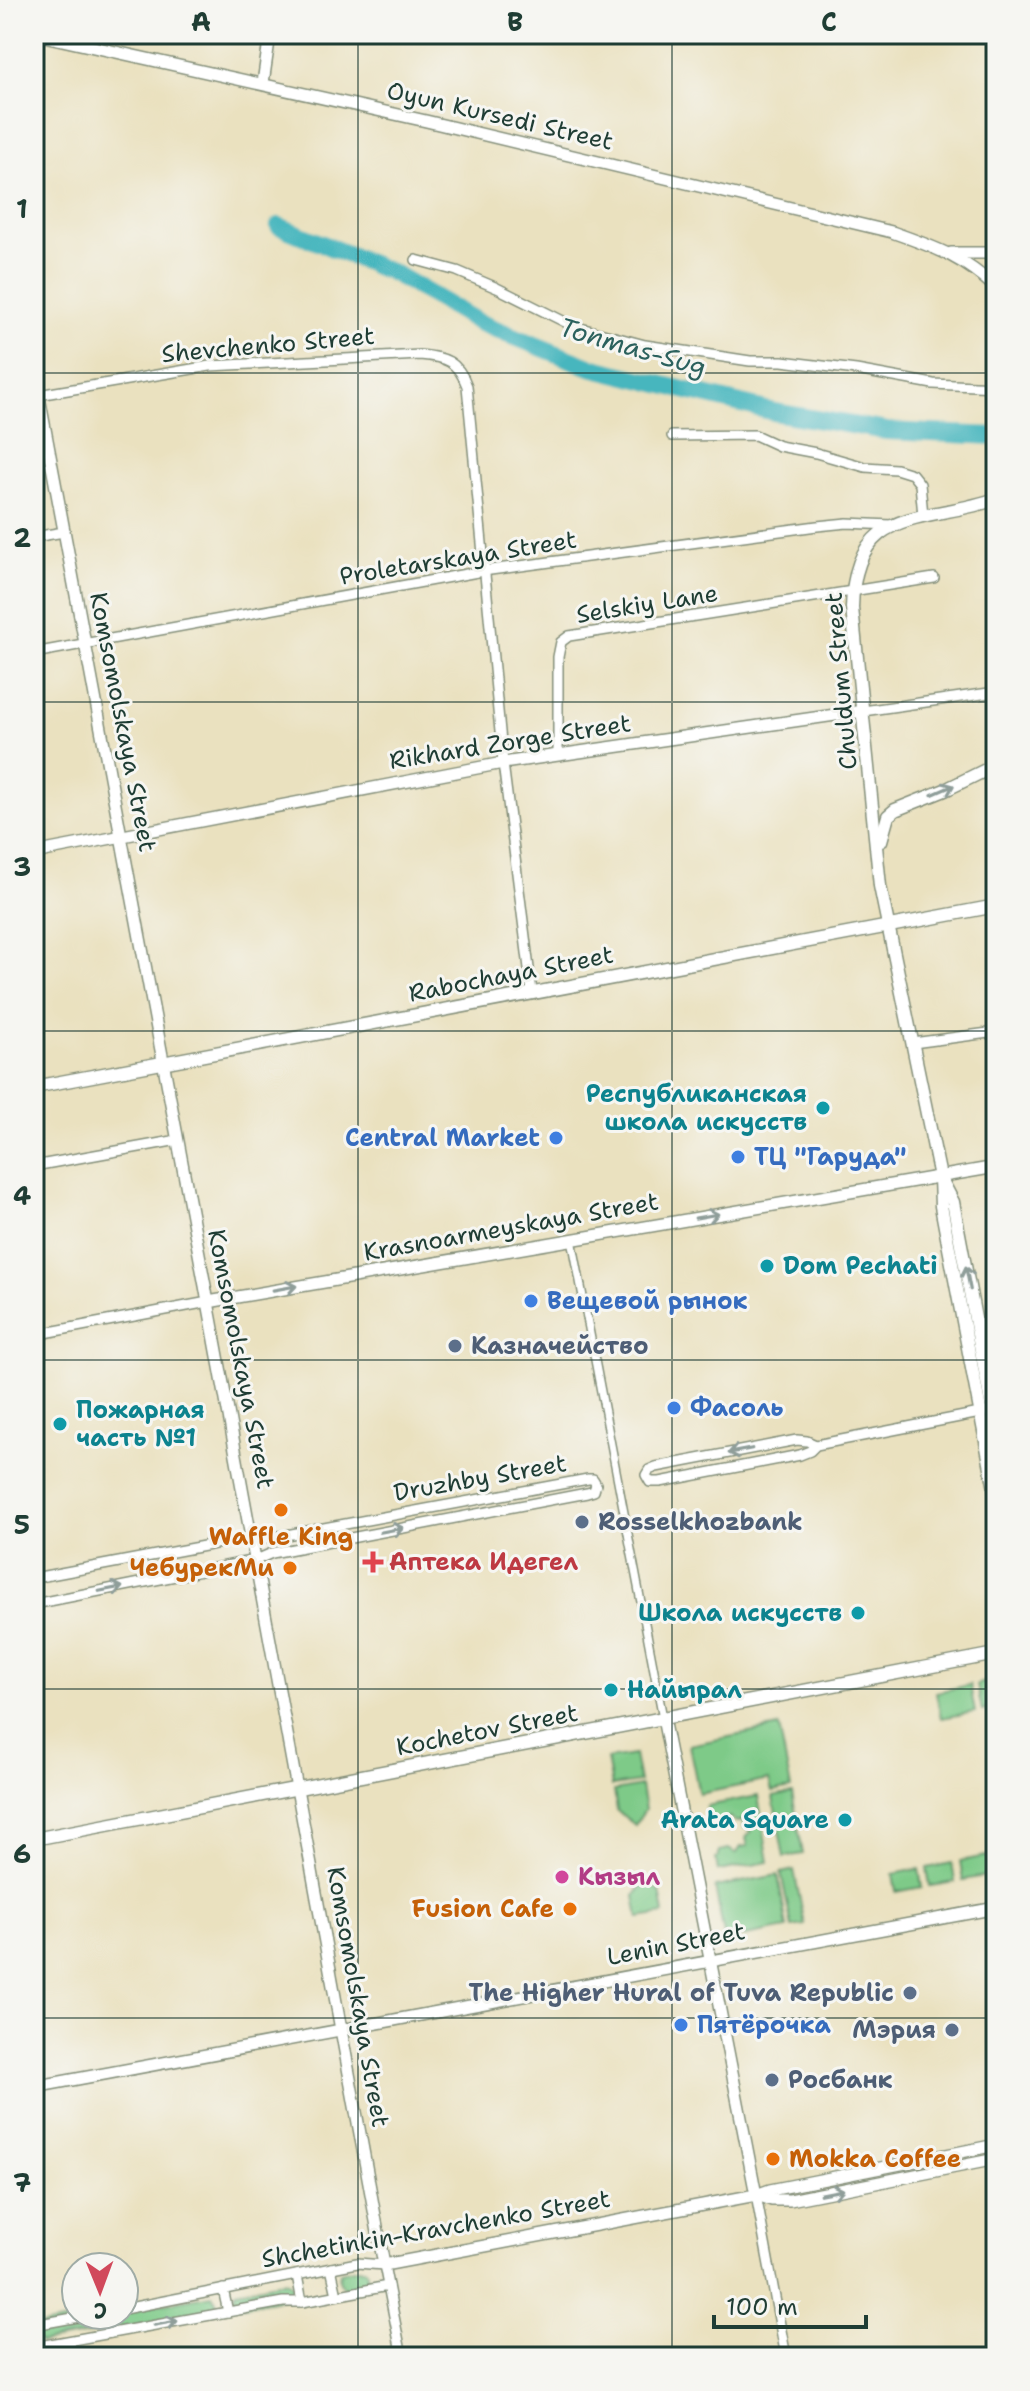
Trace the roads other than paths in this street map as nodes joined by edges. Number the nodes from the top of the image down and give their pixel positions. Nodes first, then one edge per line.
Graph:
1 (35, 34) edge
2 (270, 34) edge
3 (985, 34) edge
4 (996, 46) edge
5 (263, 83) junction
6 (951, 253) junction
7 (996, 253) edge
8 (416, 260) dead end
9 (996, 264) edge
10 (996, 286) edge
11 (34, 370) edge
12 (996, 387) edge
13 (36, 395) edge
14 (672, 436) dead end
15 (996, 499) edge
16 (996, 507) edge
17 (962, 508) junction
18 (923, 515) junction
19 (891, 525) junction
20 (64, 532) junction
21 (34, 537) edge
22 (483, 571) junction
23 (934, 578) dead end
24 (852, 591) junction
25 (86, 645) junction
26 (34, 653) edge
27 (996, 692) edge
28 (863, 711) junction
29 (558, 754) junction
30 (503, 763) junction
31 (996, 765) edge
32 (873, 798) junction
33 (895, 810) junction
34 (122, 837) junction
35 (34, 853) edge
36 (877, 859) junction
37 (996, 906) edge
38 (888, 926) junction
39 (532, 992) junction
40 (996, 1032) edge
41 (913, 1043) junction
42 (164, 1063) junction
43 (34, 1087) edge
44 (178, 1140) junction
45 (34, 1166) edge
46 (996, 1167) edge
47 (940, 1177) junction
48 (572, 1239) junction
49 (208, 1302) junction
50 (34, 1335) edge
51 (986, 1411) junction
52 (996, 1429) edge
53 (816, 1445) junction
54 (996, 1494) edge
55 (495, 1496) junction
56 (498, 1510) junction
57 (252, 1537) junction
58 (256, 1560) junction
59 (34, 1578) edge
60 (34, 1587) edge
61 (36, 1604) edge
62 (996, 1654) edge
63 (663, 1718) junction
64 (297, 1789) junction
65 (34, 1839) edge
66 (996, 1908) edge
67 (711, 1960) junction
68 (341, 2029) junction
69 (34, 2087) edge
70 (996, 2145) edge
71 (996, 2159) edge
72 (756, 2195) junction
73 (384, 2265) junction
74 (331, 2268) junction
75 (297, 2275) junction
76 (388, 2286) junction
77 (223, 2289) junction
78 (337, 2295) junction
79 (302, 2302) junction
80 (140, 2306) edge
81 (228, 2312) junction
82 (60, 2320) edge
83 (34, 2325) edge
84 (34, 2347) edge
85 (402, 2357) edge
86 (786, 2357) edge

1 - 5 street, Oyun Kursedi Street
2 - 5 street
3 - 4 street
5 - 6 street, Oyun Kursedi Street
6 - 7 street, Oyun Kursedi Street
6 - 10 street, Oyun Kursedi Street
8 - 12 street
9 - 10 main road
11 - 13 street, Komsomolskaya Street
13 - 20 street, Komsomolskaya Street
13 - 22 street, Shevchenko Street
14 - 18 street
15 - 17 main road, Chuldum Street
16 - 17 main road
17 - 18 main road, Chuldum Street
18 - 19 main road, Chuldum Street
19 - 22 street, Proletarskaya Street
19 - 24 main road, Chuldum Street
20 - 21 street
20 - 25 street, Komsomolskaya Street
22 - 25 street, Proletarskaya Street
22 - 30 street
23 - 24 street
24 - 28 main road, Chuldum Street
24 - 29 street, Selskiy Lane
25 - 26 street, Proletarskaya Street
25 - 34 street, Komsomolskaya Street
27 - 28 street, Rikhard Zorge Street
28 - 29 street, Rikhard Zorge Street
28 - 32 main road, Chuldum Street
29 - 30 street, Rikhard Zorge Street
30 - 34 street, Rikhard Zorge Street
30 - 39 street
33 -> 31 main road
32 - 33 main road
32 - 36 main road, Chuldum Street
33 - 36 main road, Chuldum Street
34 - 35 street, Rikhard Zorge Street
34 - 42 street, Komsomolskaya Street
36 - 38 main road, Chuldum Street
37 - 38 main road, Rabochaya Street
38 - 39 main road, Rabochaya Street
38 - 41 main road, Chuldum Street
39 - 42 main road, Rabochaya Street
40 - 41 street
41 - 47 main road, Chuldum Street
42 - 43 main road, Rabochaya Street
42 - 44 street, Komsomolskaya Street
44 - 45 street
44 - 49 street, Komsomolskaya Street
46 - 47 street, Krasnoarmeyskaya Street
48 -> 47 street, Krasnoarmeyskaya Street
47 - 51 main road, Chuldum Street
49 -> 48 street, Krasnoarmeyskaya Street
48 - 63 street
49 - 50 street, Krasnoarmeyskaya Street
49 - 57 street, Komsomolskaya Street
51 - 52 main road, Chuldum Street
51 - 53 street
51 - 54 main road, Chuldum Street
53 -> 53 street
55 - 56 street
55 - 56 street, Druzhby Street
55 - 57 street, Druzhby Street
58 -> 56 street, Druzhby Street
57 - 58 street, Komsomolskaya Street
57 - 59 street, Druzhby Street
61 -> 58 street, Druzhby Street
58 - 64 street, Komsomolskaya Street
60 - 61 street
62 - 63 main road, Kochetov Street
63 - 64 main road, Kochetov Street
63 - 67 street
64 - 65 main road, Kochetov Street
64 - 68 street, Komsomolskaya Street
66 - 67 street, Lenin Street
67 - 68 street, Lenin Street
67 - 72 street
68 - 69 street, Lenin Street
68 - 73 street, Komsomolskaya Street
70 - 72 street, Shchetinkin-Kravchenko Street
72 -> 71 street, Shchetinkin-Kravchenko Street
72 - 73 street, Shchetinkin-Kravchenko Street
72 - 86 street
73 - 74 street, Shchetinkin-Kravchenko Street
73 - 76 street, Komsomolskaya Street
74 - 75 street, Shchetinkin-Kravchenko Street
74 - 78 street
75 - 77 street, Shchetinkin-Kravchenko Street
75 - 79 street
76 - 78 street, Shchetinkin-Kravchenko Street
76 - 85 street, Komsomolskaya Street
77 - 80 street, Shchetinkin-Kravchenko Street
77 - 81 street
78 - 79 street, Shchetinkin-Kravchenko Street
79 - 81 street, Shchetinkin-Kravchenko Street
84 -> 81 street, Shchetinkin-Kravchenko Street
82 - 83 street

